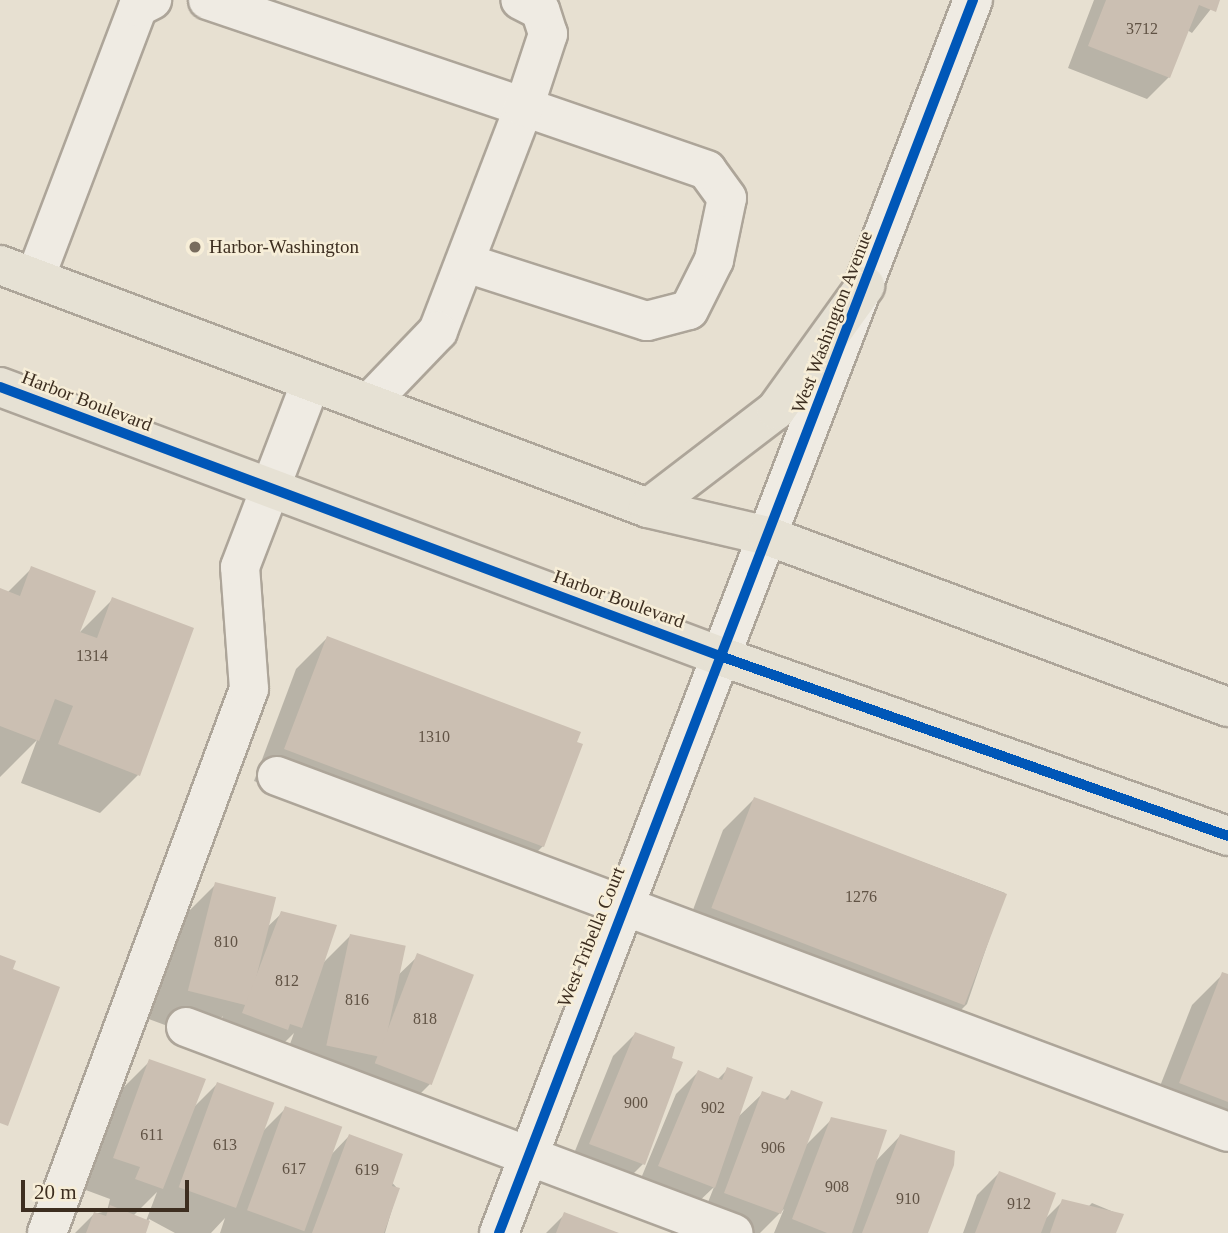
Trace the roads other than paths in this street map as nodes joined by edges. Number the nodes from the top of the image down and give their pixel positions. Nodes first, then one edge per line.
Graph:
1 (152, 0) edge
2 (208, 0) edge
3 (520, 0) edge
4 (973, 0) edge
5 (524, 107) junction
6 (466, 263) junction
7 (0, 265) edge
8 (35, 278) junction
9 (865, 286) junction
10 (311, 382) junction
11 (0, 387) edge
12 (369, 403) junction
13 (269, 487) junction
14 (648, 508) junction
15 (768, 536) junction
16 (720, 656) junction
17 (1228, 707) edge
18 (277, 776) dead end
19 (1228, 836) edge
20 (623, 906) junction
21 (186, 1027) dead end
22 (1228, 1132) edge
23 (529, 1156) junction
24 (47, 1233) edge
25 (499, 1233) edge
26 (733, 1233) edge

1 - 8 street
2 - 5 street
3 - 5 street
4 - 9 street, West Washington Avenue
5 - 6 street
5 - 6 street
6 - 12 street
7 - 8 main road
8 - 10 main road
9 - 14 main road
9 - 15 street, West Washington Avenue
10 - 12 main road
10 - 13 street
11 - 13 main road, Harbor Boulevard
12 - 14 main road
13 - 16 main road, Harbor Boulevard
13 - 24 street
14 - 15 main road
15 - 16 street, West Washington Avenue
15 - 17 main road
16 - 19 main road, Harbor Boulevard
16 - 20 street, West Tribella Court
18 - 20 street
20 - 22 street
20 - 23 street, West Tribella Court
21 - 23 street
23 - 25 street, West Tribella Court
23 - 26 street

